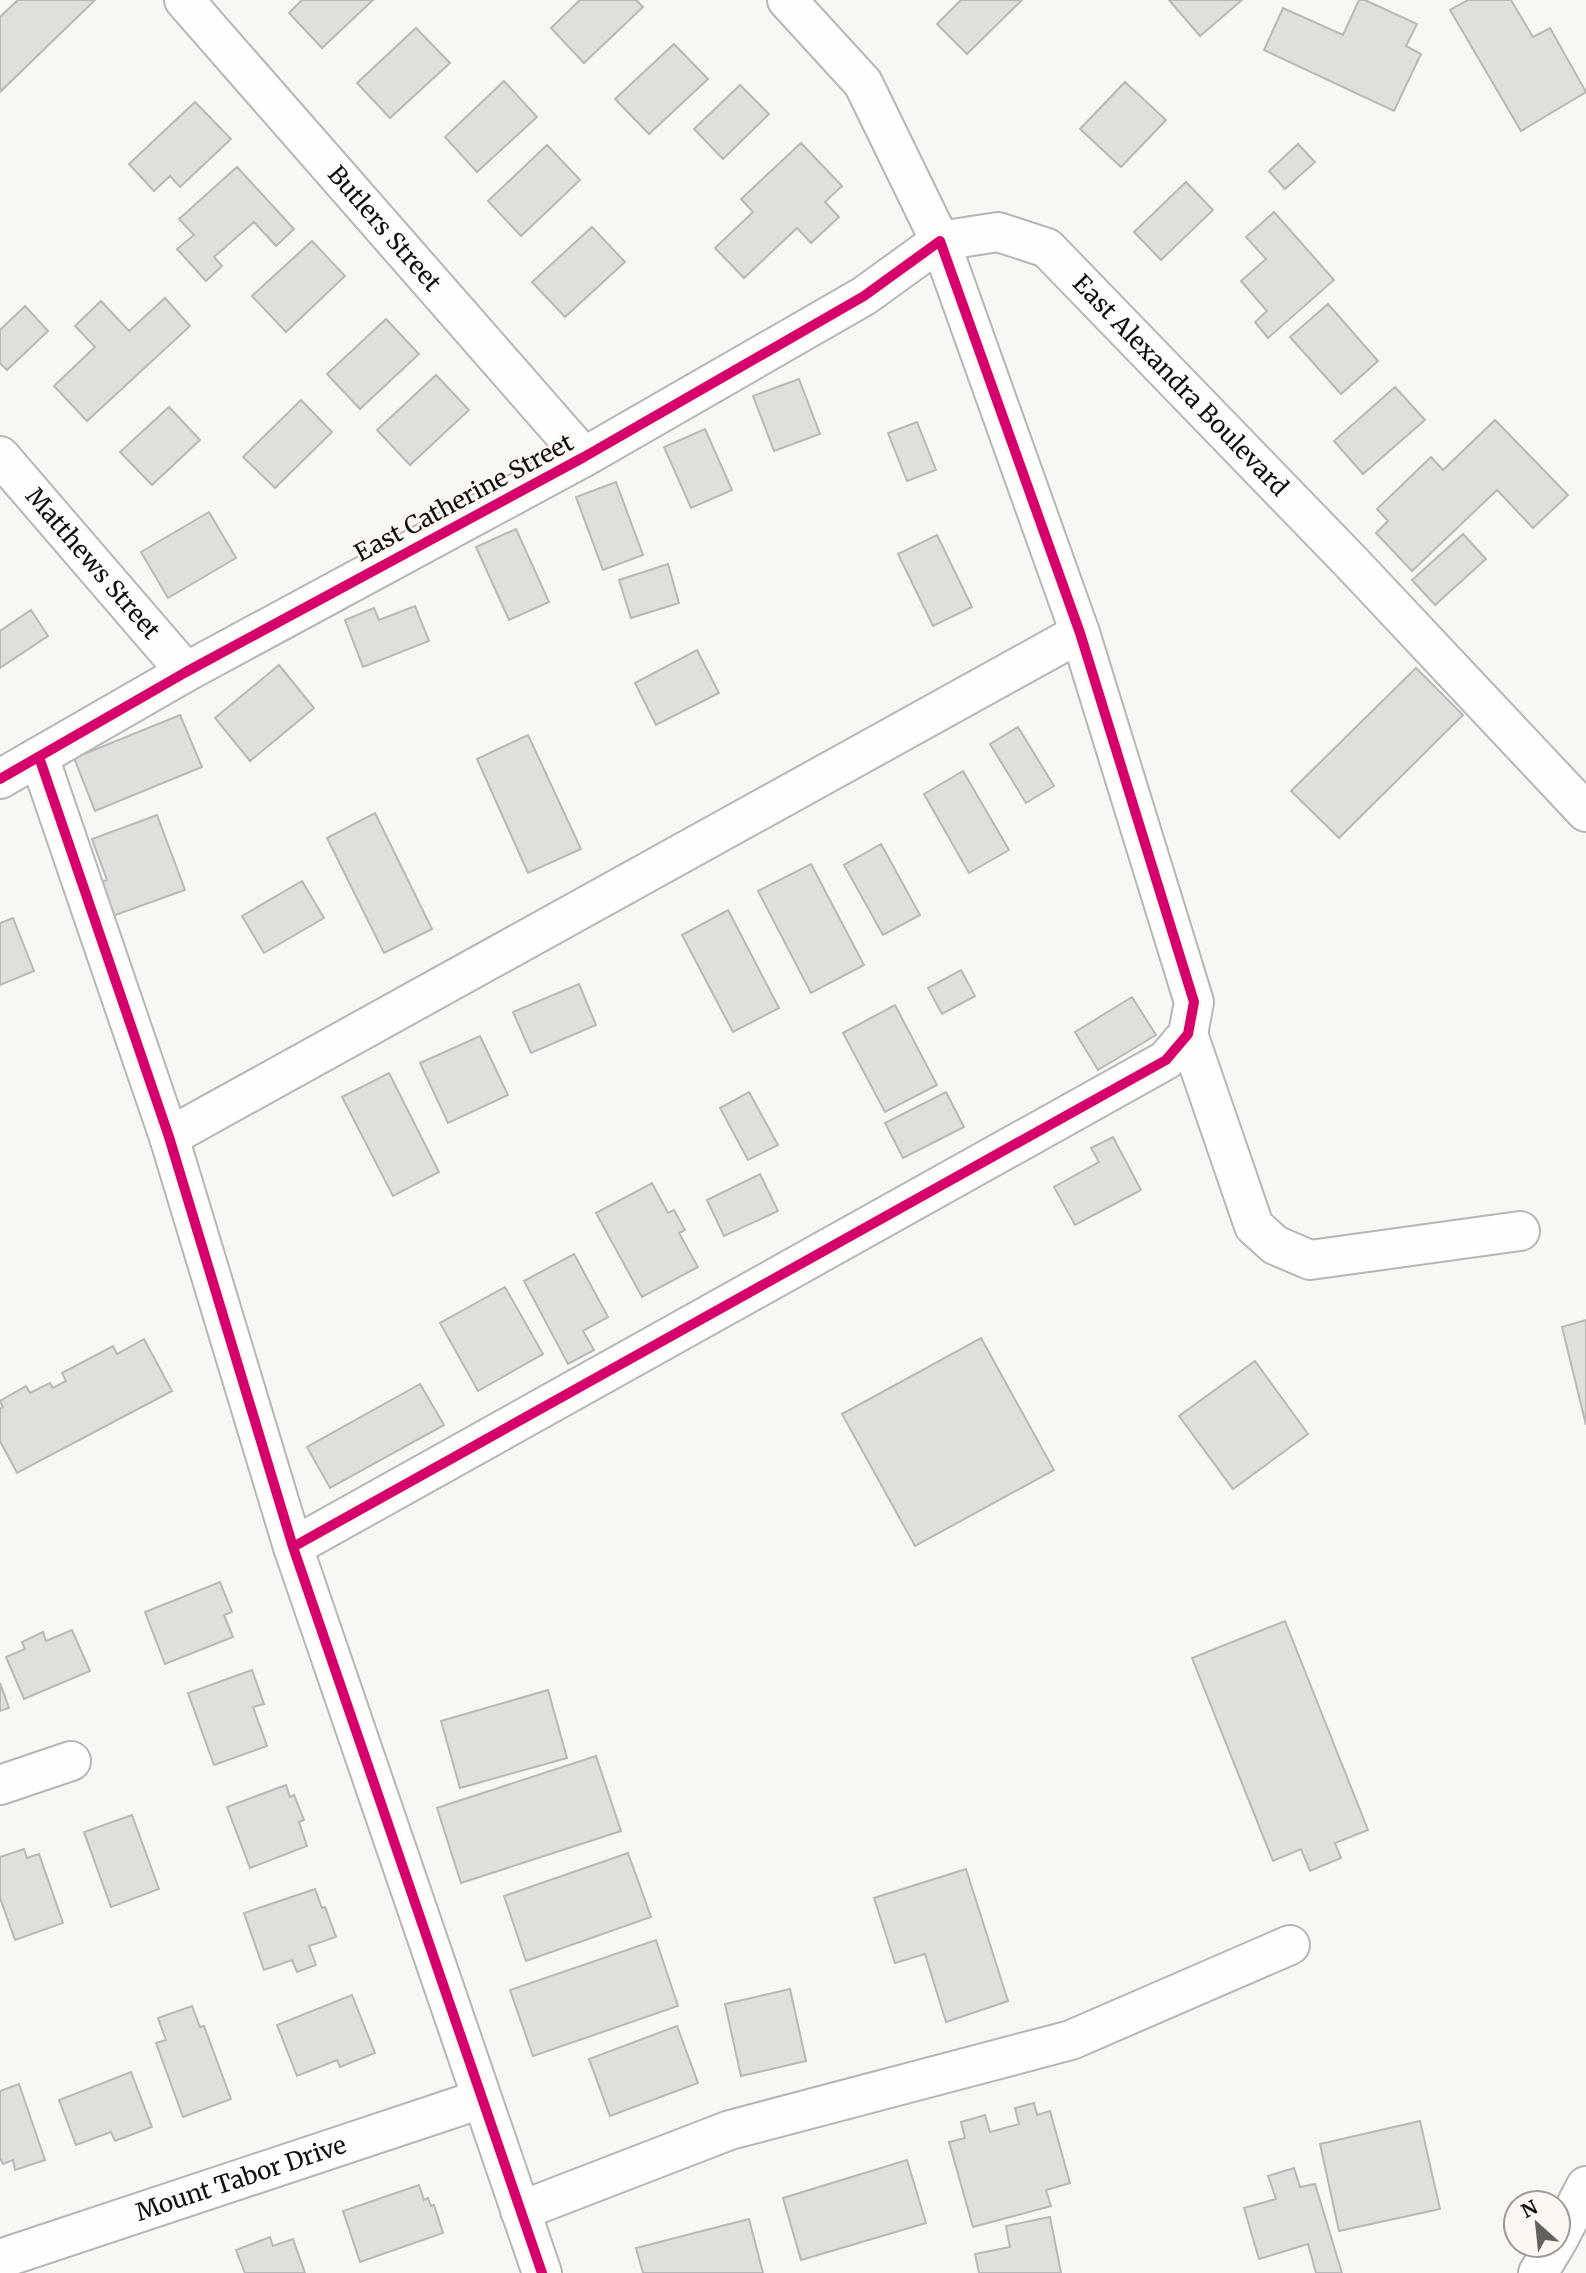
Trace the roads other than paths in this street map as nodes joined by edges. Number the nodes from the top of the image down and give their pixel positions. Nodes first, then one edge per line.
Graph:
1 (184, 0) edge
2 (787, 0) edge
3 (940, 241) junction
4 (0, 456) edge
5 (584, 457) junction
6 (1080, 633) junction
7 (186, 672) junction
8 (39, 757) junction
9 (0, 779) edge
10 (1586, 812) edge
11 (1188, 1034) junction
12 (169, 1137) junction
13 (1520, 1231) dead end
14 (293, 1546) junction
15 (71, 1761) dead end
16 (0, 1785) edge
17 (1290, 1945) dead end
18 (481, 2099) junction
19 (1586, 2186) edge
20 (520, 2211) junction
21 (1572, 2213) edge
22 (0, 2259) edge
23 (542, 2273) edge

1 - 5 street, Butlers Street
2 - 3 street
3 - 5 street, East Catherine Street
3 - 6 street
3 - 10 street, East Alexandra Boulevard
4 - 7 street, Matthews Street
5 - 7 street, East Catherine Street
6 - 11 street
6 - 12 street
7 - 8 street, East Catherine Street
8 - 9 street, East Catherine Street
8 - 12 street
11 - 13 street
11 - 14 street
12 - 14 street
14 - 18 street
15 - 16 street
17 - 20 street
18 - 20 street
18 - 22 street, Mount Tabor Drive
19 - 21 street
20 - 23 street

